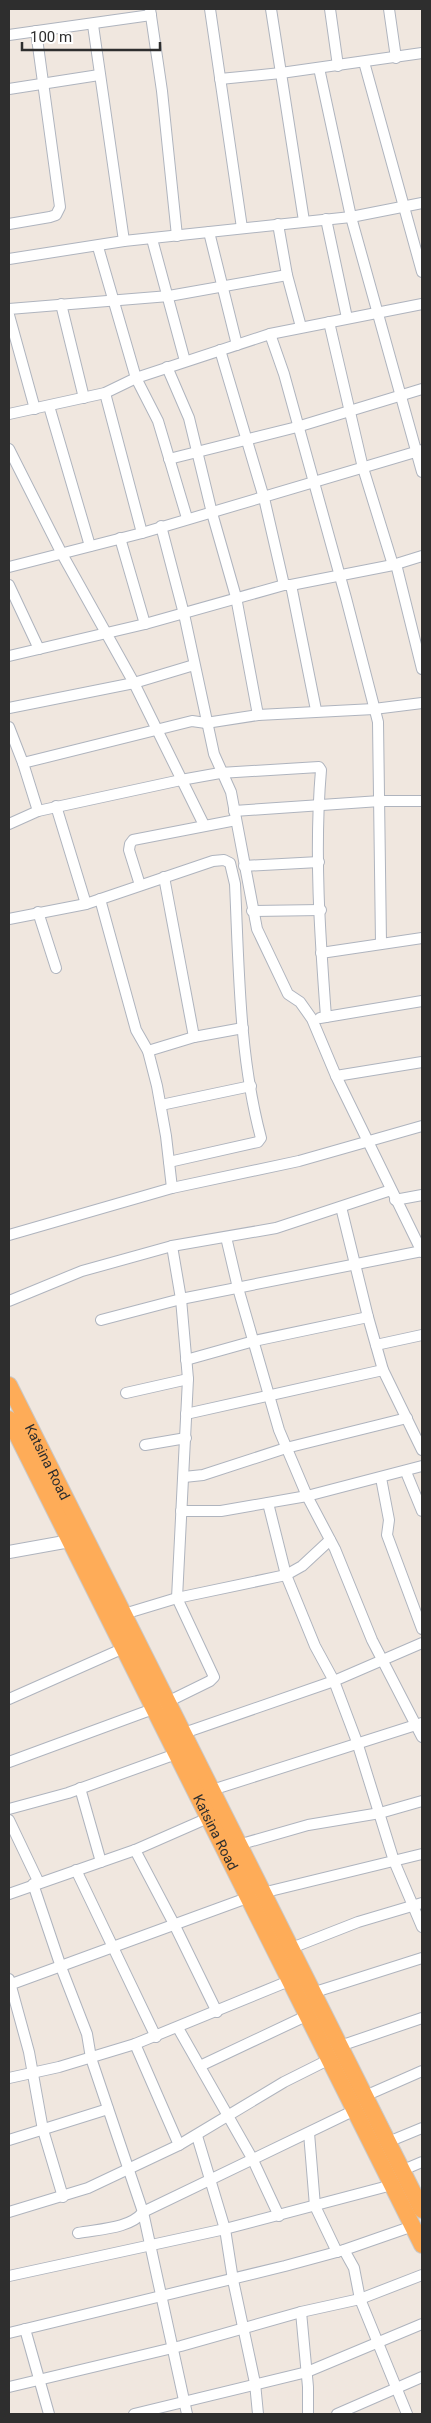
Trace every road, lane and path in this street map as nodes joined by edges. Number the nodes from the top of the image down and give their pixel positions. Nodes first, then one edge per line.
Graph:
1 (210, 9) edge
2 (271, 9) edge
3 (330, 9) edge
4 (390, 9) edge
5 (150, 12) edge
6 (93, 25) junction
7 (36, 31) junction
8 (9, 35) edge
9 (422, 55) edge
10 (396, 58) junction
11 (364, 62) junction
12 (338, 66) junction
13 (319, 68) junction
14 (281, 73) junction
15 (99, 75) junction
16 (220, 78) junction
17 (42, 83) junction
18 (9, 89) edge
19 (422, 203) edge
20 (405, 206) junction
21 (350, 217) junction
22 (326, 219) junction
23 (304, 221) junction
24 (9, 224) edge
25 (278, 224) junction
26 (242, 228) junction
27 (209, 232) junction
28 (177, 236) junction
29 (152, 239) junction
30 (124, 241) junction
31 (98, 246) junction
32 (9, 259) edge
33 (422, 272) edge
34 (287, 275) junction
35 (222, 287) junction
36 (169, 296) junction
37 (112, 300) junction
38 (61, 304) junction
39 (422, 304) edge
40 (9, 308) edge
41 (377, 312) junction
42 (9, 315) edge
43 (347, 318) junction
44 (329, 322) junction
45 (300, 327) junction
46 (270, 334) junction
47 (237, 344) junction
48 (220, 350) junction
49 (185, 361) junction
50 (167, 367) junction
51 (136, 378) junction
52 (422, 389) edge
53 (105, 393) junction
54 (400, 395) junction
55 (84, 398) junction
56 (49, 406) junction
57 (35, 409) junction
58 (348, 412) junction
59 (9, 414) edge
60 (297, 427) junction
61 (247, 440) junction
62 (9, 449) edge
63 (419, 451) edge
64 (198, 453) junction
65 (169, 458) junction
66 (363, 468) junction
67 (422, 472) edge
68 (313, 483) junction
69 (264, 498) junction
70 (212, 513) junction
71 (187, 518) junction
72 (161, 526) junction
73 (142, 533) junction
74 (120, 538) junction
75 (90, 546) junction
76 (62, 554) junction
77 (422, 556) edge
78 (394, 564) junction
79 (9, 567) edge
80 (340, 576) junction
81 (9, 585) edge
82 (288, 585) junction
83 (236, 597) junction
84 (184, 614) junction
85 (145, 624) junction
86 (107, 633) junction
87 (39, 649) junction
88 (9, 656) edge
89 (194, 665) junction
90 (422, 669) edge
91 (134, 683) junction
92 (422, 703) edge
93 (9, 708) edge
94 (374, 709) junction
95 (316, 710) junction
96 (258, 715) junction
97 (206, 723) junction
98 (9, 727) edge
99 (156, 729) junction
100 (23, 763) junction
101 (220, 773) junction
102 (181, 780) junction
103 (380, 801) junction
104 (422, 801) edge
105 (318, 805) junction
106 (56, 806) junction
107 (38, 811) junction
108 (235, 815) junction
109 (9, 824) edge
110 (204, 825) junction
111 (319, 862) junction
112 (244, 866) junction
113 (164, 877) junction
114 (140, 886) junction
115 (100, 899) junction
116 (86, 904) junction
117 (321, 910) junction
118 (252, 911) junction
119 (38, 912) junction
120 (9, 919) edge
121 (422, 938) edge
122 (381, 943) junction
123 (321, 953) junction
124 (56, 968) dead end
125 (422, 1001) edge
126 (326, 1017) junction
127 (312, 1019) junction
128 (243, 1028) junction
129 (194, 1037) junction
130 (148, 1051) junction
131 (422, 1062) edge
132 (336, 1076) junction
133 (251, 1086) junction
134 (161, 1105) junction
135 (422, 1126) edge
136 (370, 1142) junction
137 (169, 1162) junction
138 (172, 1188) junction
139 (391, 1190) junction
140 (422, 1195) edge
141 (396, 1200) junction
142 (341, 1207) junction
143 (9, 1235) edge
144 (226, 1238) junction
145 (172, 1246) junction
146 (422, 1251) edge
147 (354, 1265) junction
148 (238, 1288) junction
149 (181, 1299) junction
150 (9, 1301) edge
151 (368, 1317) junction
152 (101, 1320) dead end
153 (422, 1334) edge
154 (254, 1341) junction
155 (376, 1345) junction
156 (186, 1360) junction
157 (384, 1370) junction
158 (188, 1379) junction
159 (9, 1385) edge
160 (126, 1393) dead end
161 (268, 1394) junction
162 (186, 1414) junction
163 (407, 1418) junction
164 (9, 1419) edge
165 (186, 1438) junction
166 (144, 1445) dead end
167 (286, 1448) junction
168 (422, 1450) edge
169 (422, 1466) edge
170 (406, 1472) junction
171 (184, 1477) junction
172 (381, 1478) junction
173 (307, 1496) junction
174 (268, 1503) junction
175 (181, 1511) junction
176 (422, 1511) edge
177 (330, 1540) junction
178 (70, 1541) junction
179 (9, 1552) edge
180 (286, 1575) junction
181 (178, 1598) junction
182 (124, 1614) junction
183 (422, 1629) edge
184 (422, 1643) edge
185 (124, 1648) junction
186 (383, 1660) junction
187 (334, 1681) junction
188 (9, 1699) edge
189 (161, 1706) junction
190 (420, 1723) edge
191 (184, 1733) junction
192 (422, 1737) edge
193 (357, 1742) junction
194 (176, 1754) junction
195 (9, 1762) edge
196 (80, 1788) junction
197 (212, 1790) junction
198 (422, 1800) edge
199 (9, 1809) edge
200 (380, 1813) junction
201 (208, 1818) junction
202 (9, 1820) edge
203 (238, 1845) junction
204 (135, 1850) junction
205 (422, 1854) edge
206 (101, 1862) junction
207 (394, 1862) junction
208 (76, 1870) junction
209 (36, 1884) junction
210 (9, 1894) edge
211 (255, 1895) junction
212 (417, 1905) edge
213 (174, 1924) junction
214 (422, 1927) edge
215 (114, 1946) junction
216 (290, 1949) junction
217 (422, 1958) edge
218 (61, 1966) junction
219 (289, 1981) junction
220 (10, 1982) edge
221 (312, 1993) junction
222 (217, 2012) junction
223 (306, 2016) junction
224 (422, 2018) edge
225 (178, 2028) junction
226 (156, 2037) junction
227 (135, 2044) junction
228 (340, 2046) junction
229 (91, 2058) junction
230 (330, 2059) junction
231 (200, 2066) junction
232 (422, 2071) edge
233 (31, 2072) junction
234 (9, 2078) edge
235 (365, 2096) junction
236 (108, 2109) junction
237 (355, 2110) junction
238 (227, 2116) junction
239 (422, 2128) edge
240 (43, 2130) junction
241 (308, 2133) junction
242 (197, 2136) junction
243 (9, 2140) edge
244 (388, 2142) junction
245 (179, 2145) junction
246 (252, 2158) junction
247 (422, 2162) edge
248 (129, 2168) junction
249 (403, 2170) junction
250 (211, 2178) junction
251 (392, 2185) junction
252 (63, 2197) junction
253 (315, 2206) junction
254 (422, 2210) edge
255 (9, 2212) edge
256 (143, 2212) junction
257 (279, 2216) junction
258 (413, 2226) junction
259 (225, 2229) junction
260 (78, 2233) dead end
261 (422, 2245) edge
262 (150, 2246) junction
263 (340, 2251) junction
264 (422, 2275) edge
265 (9, 2276) edge
266 (233, 2280) junction
267 (161, 2297) junction
268 (360, 2299) junction
269 (301, 2312) junction
270 (422, 2324) edge
271 (244, 2328) junction
272 (25, 2330) junction
273 (9, 2334) edge
274 (378, 2342) junction
275 (172, 2348) junction
276 (307, 2372) junction
277 (422, 2377) edge
278 (40, 2379) junction
279 (255, 2383) junction
280 (9, 2387) edge
281 (397, 2389) junction
282 (184, 2402) junction
283 (356, 2411) edge
284 (49, 2414) edge
285 (134, 2414) edge
286 (187, 2414) edge
287 (258, 2414) edge
288 (308, 2414) edge
289 (337, 2414) edge
290 (407, 2414) edge

1 - 16 street
2 - 14 street
3 - 12 street
4 - 10 street
5 - 6 street
5 - 28 street
6 - 7 street
6 - 15 street
7 - 8 street
7 - 17 street
9 - 10 street
10 - 11 street
11 - 12 street
11 - 20 street
12 - 13 street
13 - 14 street
13 - 21 street
14 - 16 street
14 - 23 street
15 - 17 street
15 - 30 street
16 - 26 street
17 - 18 street
17 - 24 street
19 - 20 street
20 - 21 street
20 - 33 street
21 - 22 street
21 - 41 street
22 - 23 street
22 - 43 street
23 - 25 street
25 - 26 street
25 - 34 street
26 - 27 street
27 - 28 street
27 - 35 street
28 - 29 street
29 - 30 street
29 - 36 street
30 - 31 street
31 - 32 street
31 - 37 street
34 - 35 street
34 - 45 street
35 - 36 street
35 - 47 street
36 - 37 street
36 - 49 street
37 - 38 street
37 - 51 street
38 - 40 street
38 - 55 street
39 - 41 street
41 - 43 street
41 - 54 street
42 - 57 street
43 - 44 street
44 - 45 street
44 - 58 street
45 - 46 street
46 - 47 street
46 - 60 street
47 - 48 street
48 - 49 street
48 - 61 street
49 - 50 street
50 - 51 street
50 - 64 street
51 - 53 street
51 - 65 street
52 - 54 street
53 - 55 street
53 - 73 street
54 - 58 street
54 - 63 street
55 - 56 street
56 - 57 street
56 - 75 street
57 - 59 street
58 - 60 street
58 - 66 street
60 - 61 street
60 - 68 street
61 - 64 street
61 - 69 street
62 - 76 street
63 - 66 street
63 - 67 street
64 - 65 street
64 - 70 street
65 - 71 street
66 - 68 street
66 - 78 street
68 - 69 street
68 - 80 street
69 - 70 street
69 - 82 street
70 - 71 street
70 - 83 street
71 - 72 street
72 - 73 street
72 - 84 street
73 - 74 street
74 - 75 street
74 - 85 street
75 - 76 street
76 - 79 street
76 - 86 street
77 - 78 street
78 - 80 street
78 - 90 street
80 - 82 street
80 - 94 street
81 - 87 street
82 - 83 street
82 - 95 street
83 - 84 street
83 - 96 street
84 - 85 street
84 - 89 street
85 - 86 street
86 - 87 street
86 - 91 street
87 - 88 street
89 - 91 street
89 - 97 street
91 - 93 street
91 - 99 street
92 - 94 street
94 - 95 street
94 - 103 street
95 - 96 street
96 - 97 street
97 - 99 street
97 - 101 street
98 - 100 street
99 - 100 street
99 - 102 street
100 - 107 street
101 - 102 street
101 - 105 street
101 - 108 street
102 - 106 street
102 - 110 street
103 - 104 street
103 - 105 street
103 - 122 street
105 - 108 street
105 - 111 street
106 - 107 street
106 - 116 street
107 - 109 street
108 - 110 street
108 - 112 street
110 - 114 street
111 - 112 street
111 - 117 street
112 - 118 street
113 - 114 street
113 - 128 street
113 - 129 street
114 - 115 street
115 - 116 street
115 - 130 street
116 - 119 street
117 - 118 street
117 - 123 street
118 - 127 street
119 - 120 street
119 - 124 street
121 - 122 street
122 - 123 street
123 - 126 street
125 - 126 street
126 - 127 street
127 - 132 street
128 - 129 street
128 - 133 street
129 - 130 street
130 - 134 street
131 - 132 street
132 - 136 street
133 - 134 street
133 - 137 street
134 - 137 street
135 - 136 street
136 - 138 street
136 - 139 street
137 - 138 street
138 - 143 street
139 - 141 street
139 - 142 street
140 - 141 street
141 - 146 street
142 - 144 street
142 - 147 street
144 - 145 street
144 - 148 street
145 - 149 street
145 - 150 street
146 - 147 street
147 - 148 street
147 - 151 street
148 - 149 street
148 - 154 street
149 - 152 street
149 - 156 street
151 - 154 street
151 - 155 street
153 - 155 street
154 - 156 street
154 - 161 street
155 - 157 street
156 - 158 street
157 - 161 street
157 - 163 street
158 - 160 street
158 - 162 street
159 - 182 highway, Katsina Road
161 - 162 street
161 - 167 street
162 - 165 street
163 - 167 street
163 - 168 street
164 - 178 highway, Katsina Road
165 - 166 street
165 - 171 street
167 - 171 street
167 - 173 street
169 - 170 street
170 - 172 street
170 - 176 street
171 - 175 street
172 - 173 street
172 - 183 street
173 - 174 street
173 - 177 street
174 - 175 street
174 - 180 street
175 - 181 street
177 - 180 street
177 - 186 street
178 - 179 street
178 - 185 highway, Katsina Road
180 - 181 street
180 - 187 street
181 - 182 street
181 - 189 street
182 - 189 highway, Katsina Road
184 - 186 street
185 - 188 street
185 - 189 highway, Katsina Road
186 - 187 street
186 - 190 street
187 - 191 street
187 - 193 street
189 - 191 highway, Katsina Road
189 - 194 highway, Katsina Road
189 - 195 street
190 - 192 street
190 - 193 street
191 - 197 highway, Katsina Road
193 - 197 street
193 - 200 street
194 - 196 street
194 - 201 highway, Katsina Road
196 - 199 street
196 - 206 street
197 - 203 highway, Katsina Road
198 - 200 street
200 - 203 street
200 - 207 street
201 - 204 street
201 - 211 highway, Katsina Road
202 - 209 street
203 - 211 highway, Katsina Road
204 - 206 street
204 - 213 street
205 - 207 street
206 - 208 street
207 - 211 street
207 - 212 street
208 - 209 street
208 - 215 street
209 - 210 street
209 - 218 street
211 - 213 street
211 - 216 highway, Katsina Road
211 - 219 highway, Katsina Road
212 - 214 street
212 - 216 street
213 - 215 street
213 - 222 street
215 - 218 street
215 - 226 street
216 - 221 highway, Katsina Road
217 - 221 street
218 - 220 street
218 - 229 street
219 - 222 street
219 - 223 highway, Katsina Road
220 - 233 street
221 - 228 highway, Katsina Road
222 - 225 street
223 - 230 highway, Katsina Road
223 - 231 street
224 - 228 street
225 - 226 street
225 - 231 street
226 - 227 street
227 - 229 street
227 - 245 street
228 - 235 highway, Katsina Road
229 - 233 street
229 - 236 street
230 - 237 highway, Katsina Road
230 - 238 street
231 - 238 street
232 - 235 street
233 - 234 street
233 - 240 street
235 - 244 highway, Katsina Road
236 - 240 street
236 - 248 street
237 - 241 street
237 - 251 highway, Katsina Road
238 - 242 street
238 - 246 street
239 - 244 street
240 - 243 street
240 - 252 street
241 - 246 street
241 - 253 street
242 - 245 street
242 - 250 street
244 - 249 highway, Katsina Road
245 - 248 street
246 - 250 street
246 - 257 street
247 - 249 street
248 - 252 street
248 - 256 street
249 - 254 highway, Katsina Road
250 - 256 street
250 - 259 street
251 - 253 street
251 - 258 highway, Katsina Road
252 - 255 street
253 - 257 street
253 - 263 street
256 - 260 street
256 - 262 street
257 - 259 street
258 - 261 highway, Katsina Road
258 - 263 street
259 - 262 street
259 - 266 street
262 - 265 street
262 - 267 street
263 - 266 street
263 - 268 street
264 - 268 street
266 - 267 street
266 - 271 street
267 - 272 street
267 - 275 street
268 - 269 street
268 - 274 street
269 - 271 street
269 - 276 street
270 - 274 street
271 - 275 street
271 - 279 street
272 - 273 street
272 - 278 street
274 - 276 street
274 - 281 street
275 - 278 street
275 - 282 street
276 - 279 street
276 - 288 street
277 - 281 street
278 - 280 street
278 - 284 street
279 - 282 street
279 - 287 street
281 - 283 street
281 - 290 street
282 - 285 street
282 - 286 street
283 - 289 street

